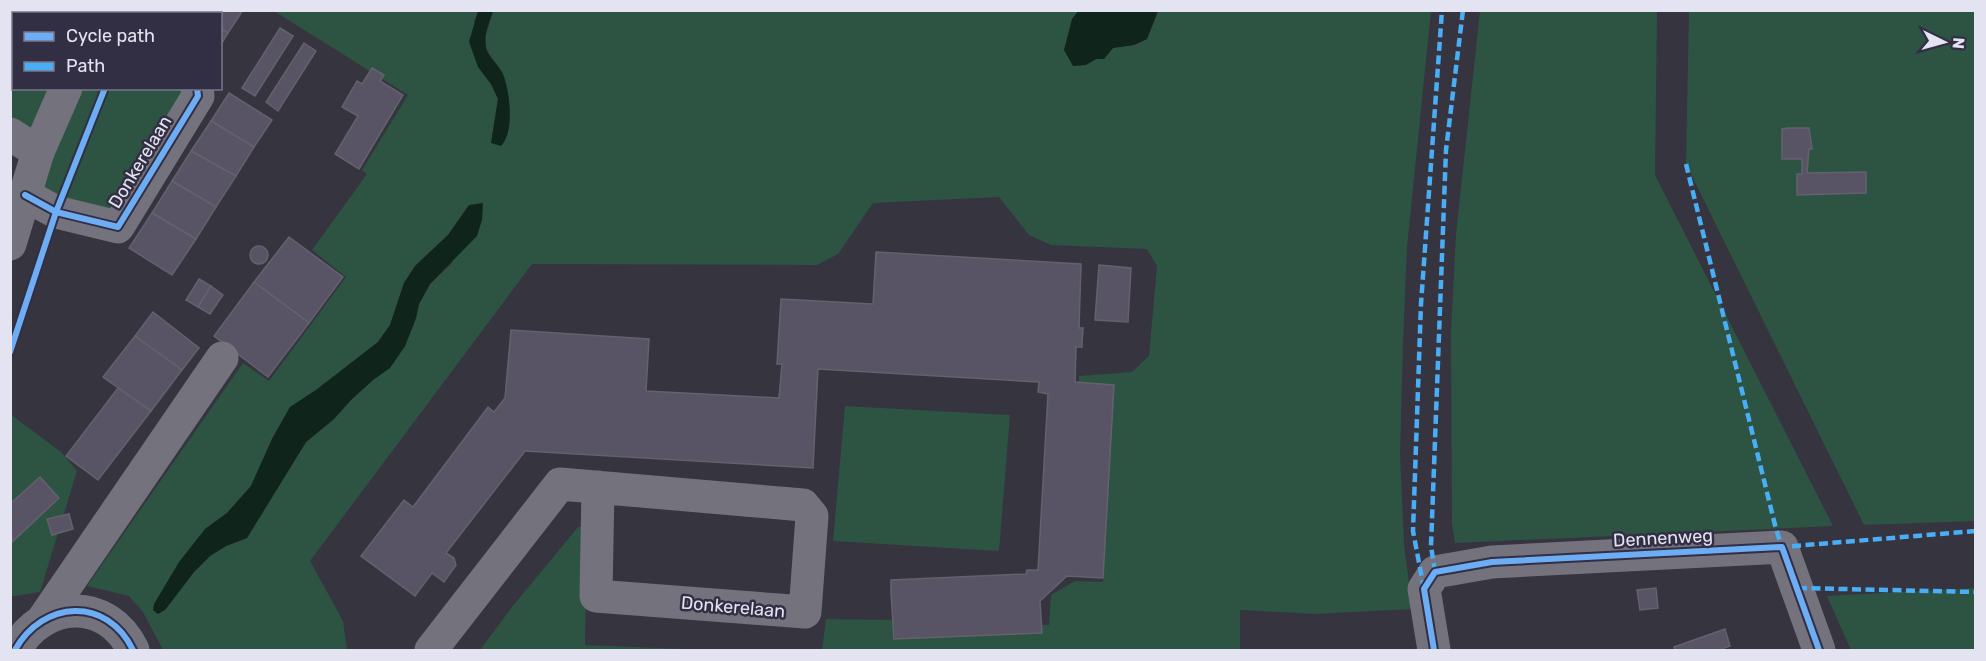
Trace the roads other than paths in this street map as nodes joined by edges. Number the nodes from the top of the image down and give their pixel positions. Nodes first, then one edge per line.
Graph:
1 (65, 90) edge
2 (197, 90) edge
3 (10, 134) edge
4 (24, 149) edge
5 (25, 195) junction
6 (10, 244) edge
7 (222, 358) dead end
8 (598, 487) junction
9 (44, 618) junction
10 (15, 651) edge
11 (133, 651) edge
12 (431, 651) edge
13 (1434, 651) edge
14 (1819, 651) edge

1 - 4 street
2 - 5 street, Donkerelaan
3 - 4 street
4 - 5 street
5 - 6 street
7 - 9 street
8 - 8 street, Donkerelaan
8 - 12 street, Donkerelaan
9 - 10 street
9 - 11 street
13 - 14 street, Dennenweg

